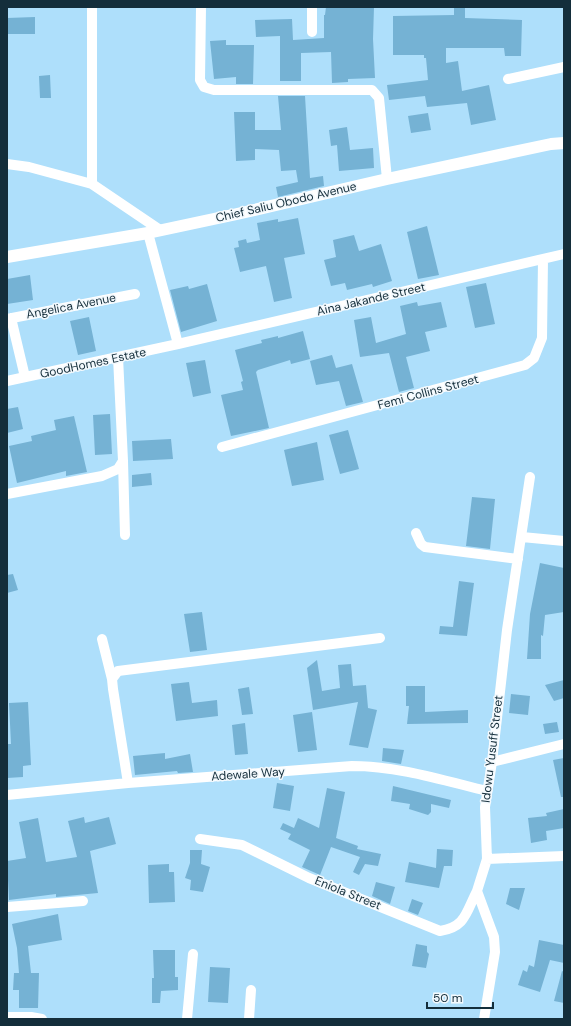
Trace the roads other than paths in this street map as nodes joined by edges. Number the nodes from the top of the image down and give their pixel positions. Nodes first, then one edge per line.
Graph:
1 (92, 7) edge
2 (201, 7) edge
3 (312, 7) edge
4 (312, 32) dead end
5 (564, 67) edge
6 (508, 79) dead end
7 (564, 143) edge
8 (7, 164) edge
9 (387, 179) junction
10 (92, 184) junction
11 (160, 230) junction
12 (148, 233) junction
13 (564, 254) edge
14 (7, 257) edge
15 (543, 259) junction
16 (135, 294) dead end
17 (9, 318) edge
18 (178, 344) junction
19 (118, 357) junction
20 (25, 378) junction
21 (7, 381) edge
22 (222, 447) dead end
23 (123, 461) junction
24 (530, 477) dead end
25 (7, 494) edge
26 (416, 533) dead end
27 (125, 535) dead end
28 (522, 537) junction
29 (564, 541) edge
30 (518, 559) junction
31 (380, 638) dead end
32 (102, 639) dead end
33 (112, 679) junction
34 (564, 744) edge
35 (492, 762) junction
36 (128, 783) junction
37 (487, 791) junction
38 (7, 796) edge
39 (200, 839) dead end
40 (564, 856) edge
41 (486, 858) junction
42 (477, 891) junction
43 (83, 901) dead end
44 (7, 907) edge
45 (193, 954) dead end
46 (251, 990) dead end
47 (7, 1017) edge
48 (42, 1019) edge
49 (187, 1019) edge
50 (249, 1019) edge
51 (484, 1019) edge

1 - 10 street
2 - 9 street
3 - 4 street
5 - 6 street
7 - 9 street, Chief Saliu Obodo Avenue
8 - 10 street
9 - 11 street, Chief Saliu Obodo Avenue
10 - 11 street
11 - 12 street, Chief Saliu Obodo Avenue
12 - 14 street, Chief Saliu Obodo Avenue
12 - 18 street
13 - 15 street, Aina Jakande Street
15 - 18 street, Aina Jakande Street
15 - 22 street, Femi Collins Street
16 - 17 street, Angelica Avenue
17 - 20 street
18 - 19 street, GoodHomes Estate
19 - 20 street, GoodHomes Estate
19 - 23 street
20 - 21 street, GoodHomes Estate
23 - 25 street
23 - 27 street
24 - 28 street, Idowu Yusuff Street
26 - 30 street
28 - 29 street
28 - 30 street, Idowu Yusuff Street
30 - 35 street, Idowu Yusuff Street
31 - 33 street
32 - 33 street
33 - 36 street
34 - 35 street
35 - 37 street, Idowu Yusuff Street
36 - 37 street, Adewale Way
36 - 38 street, Adewale Way
37 - 41 street, Idowu Yusuff Street
39 - 42 street, Eniola Street
40 - 41 street
41 - 42 street, Idowu Yusuff Street
42 - 51 street
43 - 44 street
45 - 49 street
46 - 50 street
47 - 48 street

